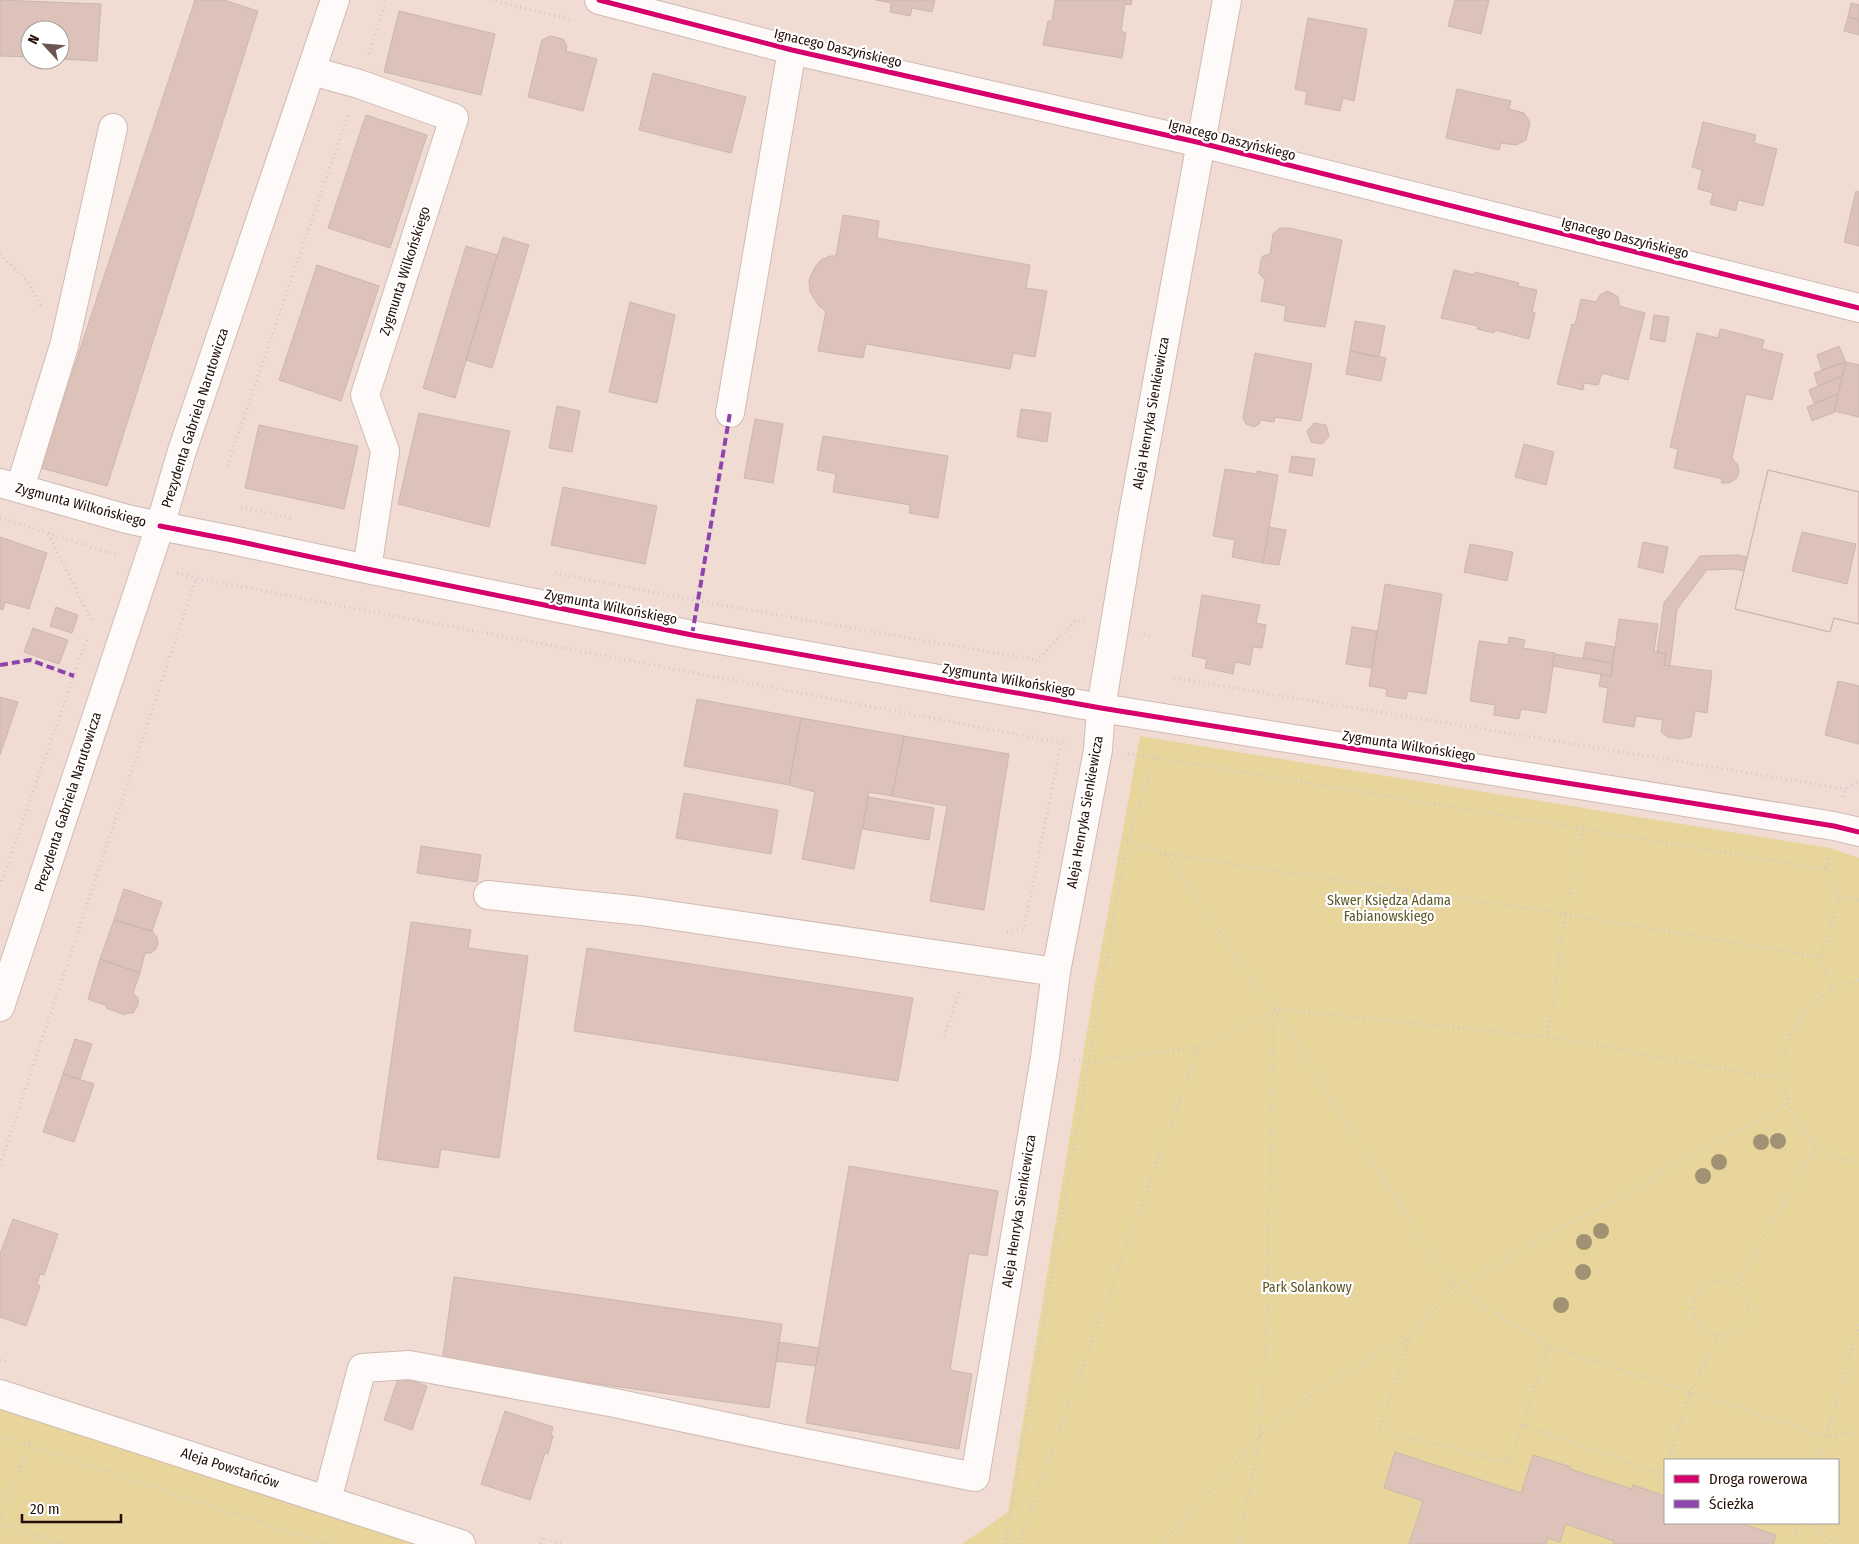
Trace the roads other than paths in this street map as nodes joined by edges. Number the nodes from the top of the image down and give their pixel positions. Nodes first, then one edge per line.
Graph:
1 (336, 0) edge
2 (599, 0) edge
3 (1227, 0) edge
4 (792, 50) junction
5 (312, 72) junction
6 (113, 128) dead end
7 (1201, 143) junction
8 (1859, 308) edge
9 (730, 413) dead end
10 (10, 486) edge
11 (160, 526) junction
12 (367, 569) junction
13 (1101, 708) junction
14 (1859, 832) edge
15 (488, 895) dead end
16 (1056, 972) junction
17 (0, 1006) edge
18 (0, 1394) edge
19 (327, 1500) junction
20 (461, 1544) edge

1 - 5 street, Prezydenta Gabriela Narutowicza
2 - 4 street, Ignacego Daszyńskiego
3 - 7 street, Aleja Henryka Sienkiewicza
4 - 7 street, Ignacego Daszyńskiego
4 - 9 street
5 - 11 street, Prezydenta Gabriela Narutowicza
5 - 12 street, Zygmunta Wilkońskiego
6 - 10 street
7 - 8 street, Ignacego Daszyńskiego
7 - 13 street, Aleja Henryka Sienkiewicza
10 - 11 street, Zygmunta Wilkońskiego
11 - 12 street, Zygmunta Wilkońskiego
11 - 17 street, Prezydenta Gabriela Narutowicza
12 - 13 street, Zygmunta Wilkońskiego
13 - 14 street, Zygmunta Wilkońskiego
13 - 16 street, Aleja Henryka Sienkiewicza
15 - 16 street
16 - 19 street, Aleja Henryka Sienkiewicza
18 - 19 street, Aleja Powstańców
19 - 20 street, Aleja Powstańców

